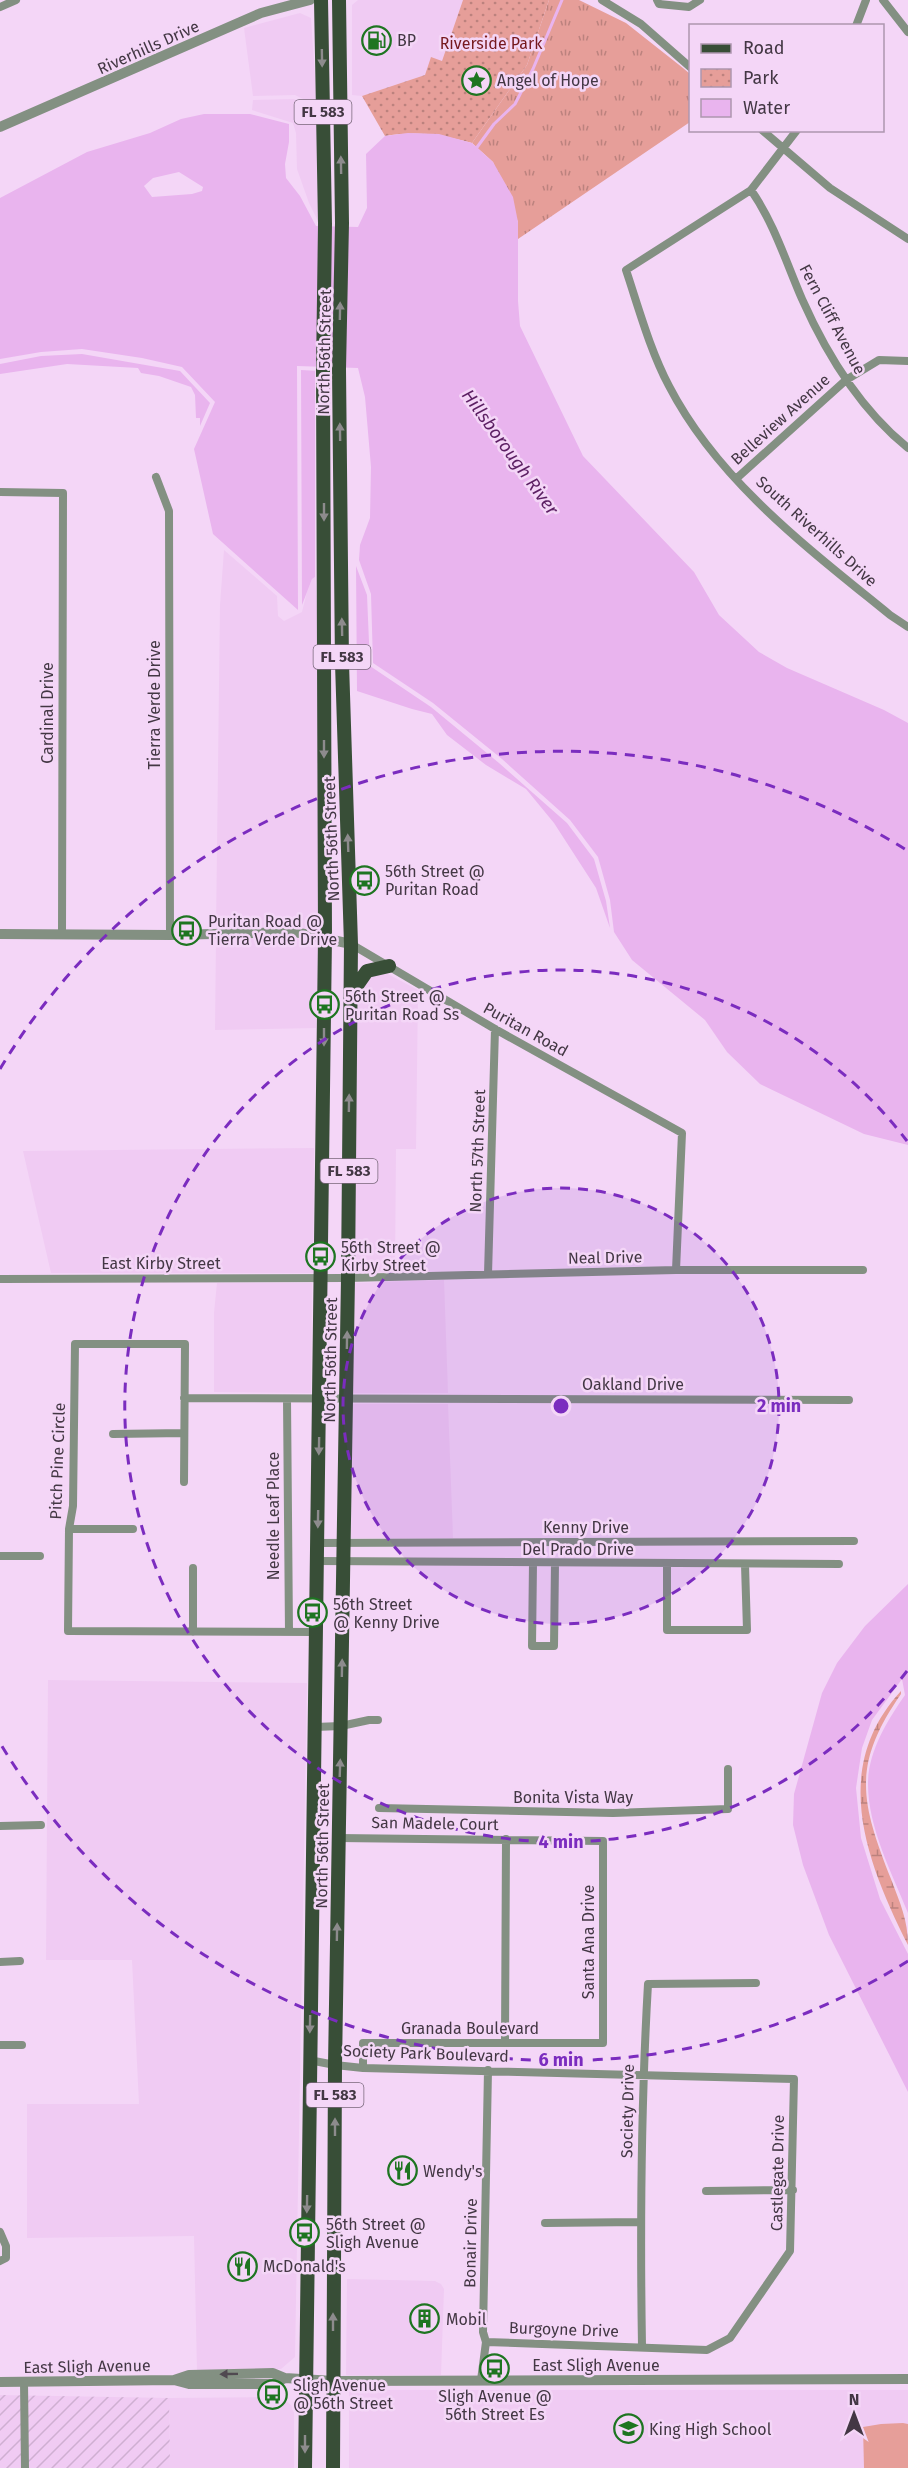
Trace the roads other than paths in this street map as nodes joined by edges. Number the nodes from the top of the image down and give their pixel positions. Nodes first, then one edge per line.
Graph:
1 (16, 0) edge
2 (310, 0) edge
3 (321, 0) edge
4 (339, 0) edge
5 (602, 0) edge
6 (657, 0) edge
7 (700, 0) edge
8 (866, 0) edge
9 (883, 0) edge
10 (0, 7) edge
11 (857, 24) edge
12 (908, 32) edge
13 (689, 66) edge
14 (0, 127) edge
15 (764, 132) edge
16 (796, 132) edge
17 (783, 150) junction
18 (751, 190) junction
19 (908, 239) edge
20 (908, 361) edge
21 (846, 380) junction
22 (908, 448) edge
23 (156, 477) dead end
24 (737, 478) junction
25 (0, 492) edge
26 (908, 627) edge
27 (324, 707) junction
28 (343, 707) junction
29 (0, 934) edge
30 (62, 934) junction
31 (170, 935) junction
32 (325, 937) junction
33 (351, 944) junction
34 (389, 966) junction
35 (350, 996) junction
36 (495, 1029) junction
37 (322, 1131) junction
38 (349, 1131) junction
39 (676, 1270) junction
40 (863, 1270) dead end
41 (488, 1274) junction
42 (321, 1278) junction
43 (348, 1278) junction
44 (0, 1279) edge
45 (184, 1398) junction
46 (320, 1398) junction
47 (346, 1398) junction
48 (287, 1399) junction
49 (849, 1400) dead end
50 (184, 1432) junction
51 (113, 1434) dead end
52 (184, 1482) dead end
53 (69, 1529) junction
54 (133, 1529) dead end
55 (854, 1541) dead end
56 (317, 1544) junction
57 (343, 1544) junction
58 (0, 1556) edge
59 (40, 1556) dead end
60 (317, 1561) junction
61 (343, 1561) junction
62 (532, 1563) junction
63 (555, 1563) junction
64 (667, 1564) junction
65 (839, 1564) dead end
66 (746, 1565) junction
67 (193, 1568) dead end
68 (193, 1632) junction
69 (289, 1632) junction
70 (315, 1632) junction
71 (378, 1720) dead end
72 (341, 1726) junction
73 (315, 1727) junction
74 (728, 1768) dead end
75 (379, 1808) dead end
76 (41, 1825) dead end
77 (0, 1826) edge
78 (338, 1838) junction
79 (506, 1839) junction
80 (603, 1841) joint
81 (20, 1961) dead end
82 (0, 1962) edge
83 (756, 1983) dead end
84 (505, 2042) junction
85 (603, 2043) joint
86 (0, 2045) edge
87 (22, 2045) dead end
88 (309, 2060) junction
89 (335, 2065) junction
90 (363, 2068) junction
91 (489, 2070) junction
92 (642, 2075) junction
93 (794, 2079) joint
94 (793, 2190) junction
95 (706, 2191) dead end
96 (640, 2222) junction
97 (545, 2223) dead end
98 (0, 2232) edge
99 (3, 2260) edge
100 (486, 2342) junction
101 (642, 2346) junction
102 (304, 2379) junction
103 (908, 2379) edge
104 (333, 2380) junction
105 (481, 2380) junction
106 (0, 2382) edge
107 (24, 2382) junction
108 (25, 2468) edge
109 (305, 2468) edge
110 (333, 2468) edge

1 - 10 street
2 - 14 street, Riverhills Drive
3 -> 27 main road, North 56th Street / FL 583
28 -> 4 main road, North 56th Street / FL 583
5 - 13 street
6 - 7 street
8 - 11 street
9 - 12 street
15 - 17 street
16 - 17 street, South Riverhills Drive
17 - 18 street, South Riverhills Drive
17 - 19 street
18 - 21 street, Fern Cliff Avenue
18 - 24 street, South Riverhills Drive
20 - 21 street, Belleview Avenue
21 - 22 street, Fern Cliff Avenue
21 - 24 street, Belleview Avenue
23 - 31 street, Tierra Verde Drive
24 - 26 street, South Riverhills Drive
25 - 30 street, Cardinal Drive
27 - 28 main road
27 -> 32 main road, North 56th Street / FL 583
33 -> 28 main road, North 56th Street / FL 583
29 - 30 street, Puritan Road
30 - 31 street, Puritan Road
31 - 32 street, Puritan Road
32 - 33 street, Puritan Road
32 -> 37 main road, North 56th Street / FL 583
33 - 34 street, Puritan Road
33 - 35 main road, North 56th Street / FL 583
34 - 35 main road
34 - 36 street, Puritan Road
38 -> 35 main road, North 56th Street / FL 583
36 - 39 street, Puritan Road
36 - 41 street, North 57th Street
37 - 38 main road
37 - 42 main road, North 56th Street / FL 583
38 - 43 main road, North 56th Street / FL 583
39 - 40 street, Neal Drive
39 - 41 street, Neal Drive
41 - 43 street, Neal Drive
42 - 43 street, East Kirby Street
42 - 44 street, East Kirby Street
42 - 46 main road, North 56th Street / FL 583
47 -> 43 main road, North 56th Street / FL 583
45 - 48 street
45 - 50 street
45 - 53 street, Pitch Pine Circle
46 - 47 street, Oakland Drive
46 - 48 street
46 -> 56 main road, North 56th Street / FL 583
47 - 49 street, Oakland Drive
47 - 57 main road, North 56th Street / FL 583
48 - 69 street, Needle Leaf Place
50 - 51 street
50 - 52 street
53 - 54 street
53 - 68 street, Pitch Pine Circle
55 - 57 street, Kenny Drive
56 - 57 street, Kenny Drive
56 - 60 main road, North 56th Street / FL 583
57 - 61 main road, North 56th Street / FL 583
58 - 59 street
60 - 61 street, Del Prado Drive
60 - 70 main road, North 56th Street / FL 583
61 - 62 street, Del Prado Drive
72 -> 61 main road, North 56th Street / FL 583
62 - 63 street, Del Prado Drive
62 - 63 street
63 - 64 street, Del Prado Drive
64 - 66 street, Del Prado Drive
64 - 66 street
65 - 66 street, Del Prado Drive
67 - 68 street
68 - 69 street, Pitch Pine Circle
69 - 70 street, Pitch Pine Circle
70 - 73 main road, North 56th Street / FL 583
71 - 72 street
72 - 73 street
78 -> 72 main road, North 56th Street / FL 583
73 -> 88 main road, North 56th Street / FL 583
74 - 75 street, Bonita Vista Way
76 - 77 street
78 - 79 street, San Madele Court
89 -> 78 main road, North 56th Street / FL 583
79 - 80 street, San Madele Court
79 - 84 street
80 - 85 street, Santa Ana Drive
81 - 82 street
83 - 92 street, Society Drive
84 - 85 street, Granada Boulevard
84 - 90 street, Granada Boulevard
86 - 87 street
88 - 89 street, Society Park Boulevard
88 -> 102 main road, North 56th Street / FL 583
89 - 90 street, Society Park Boulevard
104 -> 89 main road, North 56th Street / FL 583
90 - 91 street, Society Park Boulevard
91 - 92 street, Society Park Boulevard
91 - 100 street, Bonair Drive
92 - 93 street, Society Park Boulevard
92 - 96 street, Society Drive
93 - 94 street, Castlegate Drive
94 - 95 street
94 - 101 street, Castlegate Drive
96 - 97 street
96 - 101 street, Society Drive
98 - 99 street
100 - 101 street, Burgoyne Drive
100 - 105 street, Bonair Drive
102 - 104 street, East Sligh Avenue
102 - 107 street, East Sligh Avenue
102 -> 109 main road, North 56th Street / FL 583
103 - 105 street, East Sligh Avenue
104 - 105 street, East Sligh Avenue
104 - 110 main road, North 56th Street / FL 583
106 - 107 street, East Sligh Avenue
107 - 108 street

